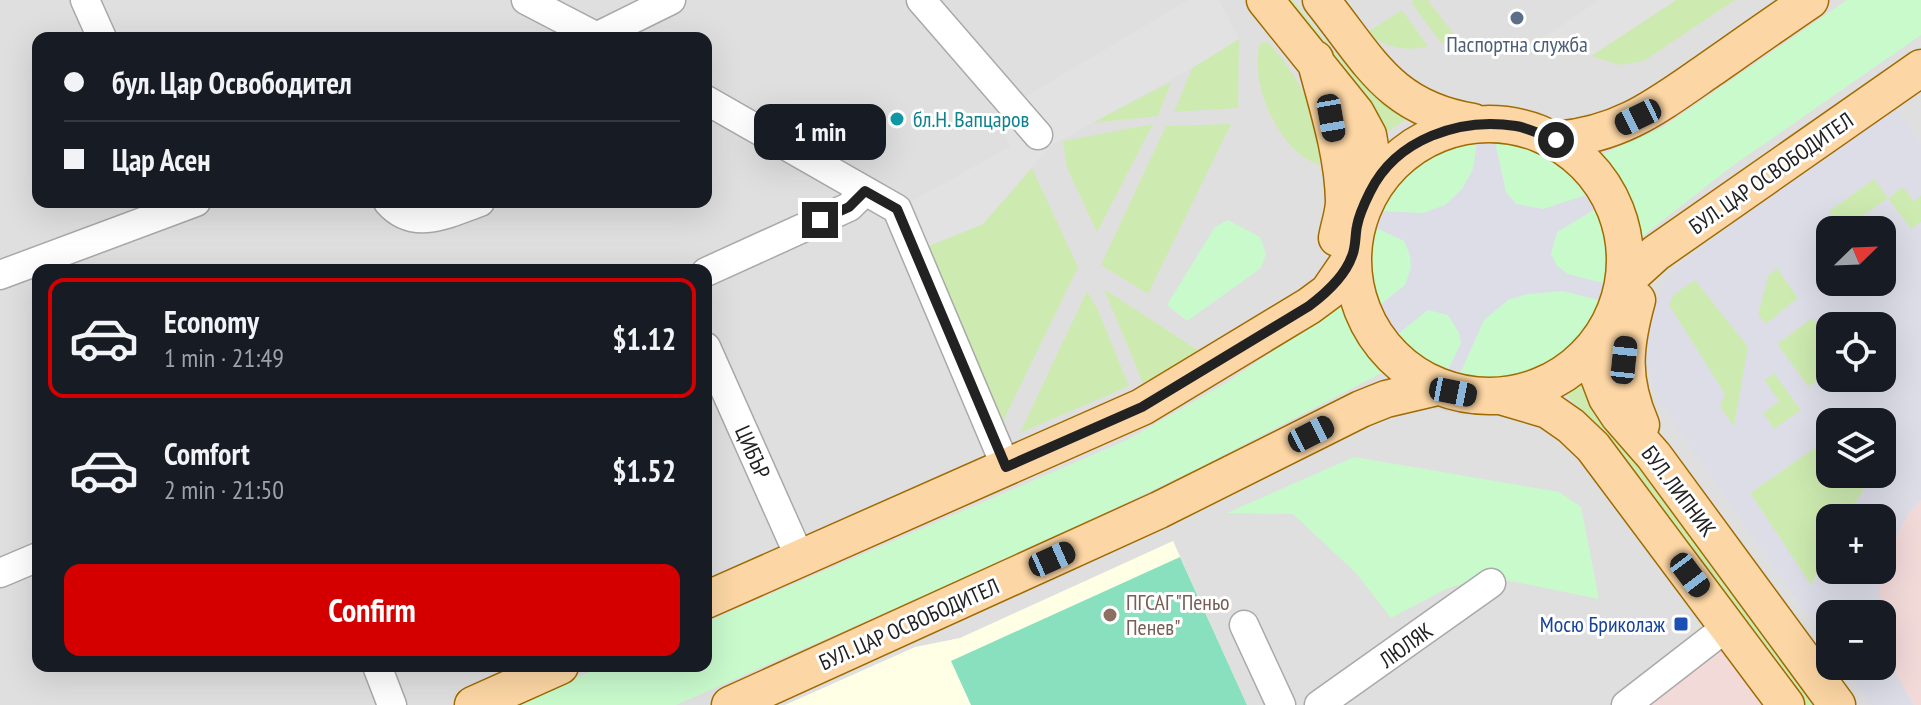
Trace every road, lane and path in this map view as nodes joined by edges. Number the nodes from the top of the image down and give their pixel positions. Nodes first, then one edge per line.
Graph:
1 (85, 0) edge
2 (526, 0) edge
3 (671, 0) edge
4 (921, 0) edge
5 (1265, 0) edge
6 (1321, 0) edge
7 (1810, 0) edge
8 (99, 32) edge
9 (586, 32) edge
10 (609, 32) edge
11 (1315, 59) junction
12 (1921, 68) edge
13 (712, 103) edge
14 (1478, 123) junction
15 (1038, 135) dead end
16 (1556, 140) junction
17 (1376, 181) junction
18 (865, 191) junction
19 (173, 208) edge
20 (393, 208) edge
21 (463, 208) edge
22 (1656, 253) junction
23 (1352, 257) junction
24 (712, 269) edge
25 (0, 275) edge
26 (1624, 282) junction
27 (1280, 322) junction
28 (1595, 347) junction
29 (712, 360) edge
30 (1437, 387) junction
31 (1503, 397) junction
32 (1654, 456) junction
33 (1006, 467) junction
34 (800, 558) junction
35 (32, 560) edge
36 (0, 573) edge
37 (1491, 583) dead end
38 (712, 597) edge
39 (1244, 625) dead end
40 (1728, 626) junction
41 (379, 672) edge
42 (547, 672) edge
43 (392, 705) edge
44 (473, 705) edge
45 (730, 705) edge
46 (1281, 705) edge
47 (1319, 705) edge
48 (1626, 705) edge
49 (1786, 705) edge
50 (1837, 705) edge

1 - 8 street
2 - 9 street
3 - 10 street
4 - 15 street
5 - 11 main road
6 - 14 main road
7 - 16 main road, БУЛ. ЦАР ОСВОБОДИТЕЛ
11 - 17 main road
11 - 27 main road
12 - 22 main road, БУЛ. ЦАР ОСВОБОДИТЕЛ
13 - 18 street
14 - 16 main road, БУЛ. ЦАР ОСВОБОДИТЕЛ
14 - 17 main road, БУЛ. ЦАР ОСВОБОДИТЕЛ
16 - 26 main road, БУЛ. ЦАР ОСВОБОДИТЕЛ
17 - 23 main road, БУЛ. ЦАР ОСВОБОДИТЕЛ
18 - 24 street
18 - 33 street
19 - 25 street
20 - 21 street
22 - 26 main road, БУЛ. ЦАР ОСВОБОДИТЕЛ
22 - 32 main road
23 - 27 main road, БУЛ. ЦАР ОСВОБОДИТЕЛ
23 - 30 main road, БУЛ. ЦАР ОСВОБОДИТЕЛ
26 - 28 main road, БУЛ. ЦАР ОСВОБОДИТЕЛ
27 - 33 main road, БУЛ. ЦАР ОСВОБОДИТЕЛ
28 - 31 main road, БУЛ. ЦАР ОСВОБОДИТЕЛ
28 - 32 main road, БУЛ. ЛИПНИК
29 - 34 street, ЦИБЪР
30 - 31 main road, БУЛ. ЦАР ОСВОБОДИТЕЛ
30 - 45 main road, БУЛ. ЦАР ОСВОБОДИТЕЛ
31 - 40 main road, БУЛ. ЛИПНИК
32 - 50 main road, БУЛ. ЛИПНИК
33 - 34 main road, БУЛ. ЦАР ОСВОБОДИТЕЛ
34 - 38 main road, БУЛ. ЦАР ОСВОБОДИТЕЛ
35 - 36 street
37 - 47 street, ЛЮЛЯК
39 - 46 street
40 - 48 street
40 - 49 main road, БУЛ. ЛИПНИК
41 - 43 street
42 - 44 main road

